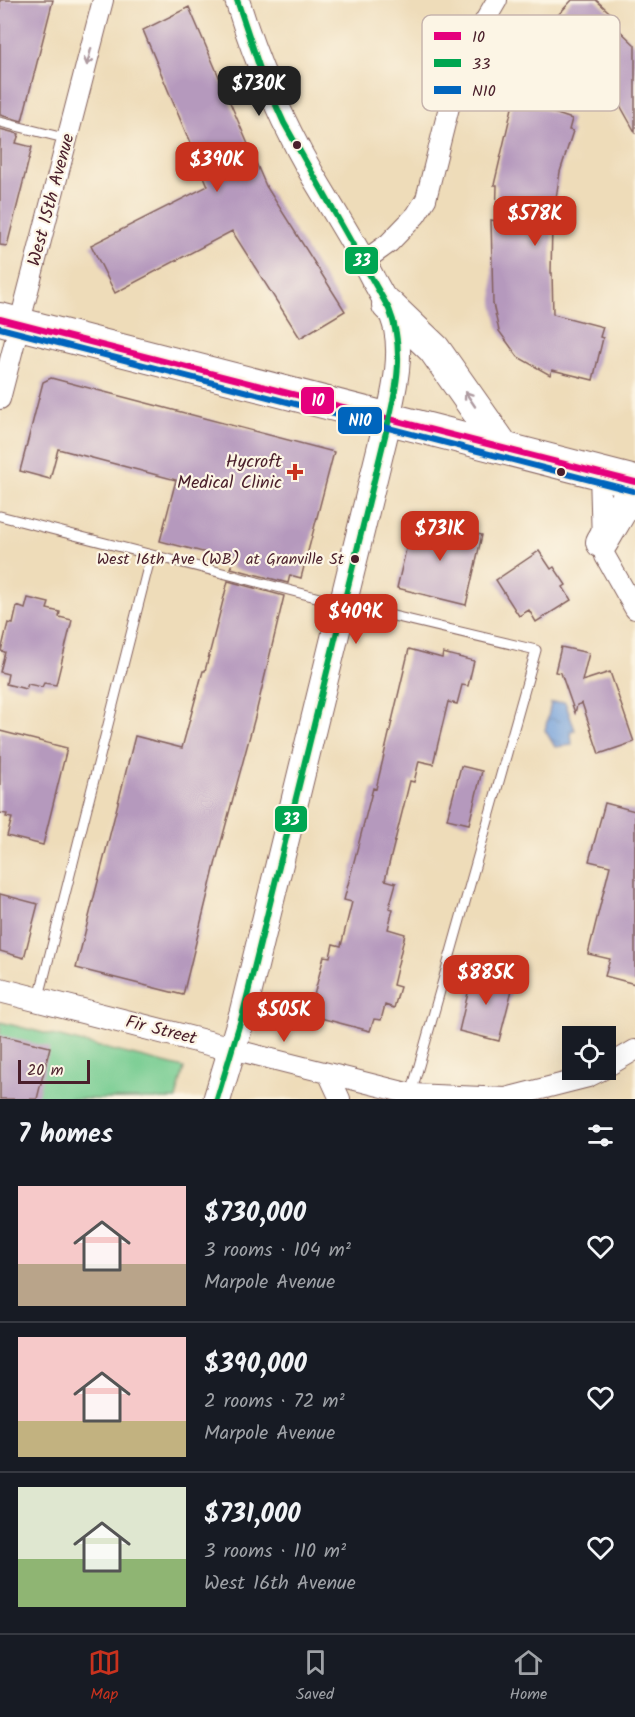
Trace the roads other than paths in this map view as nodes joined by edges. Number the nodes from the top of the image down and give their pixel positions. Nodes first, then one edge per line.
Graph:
1 (103, 0) edge
2 (237, 0) edge
3 (497, 0) edge
4 (488, 15) edge
5 (448, 111) edge
6 (0, 122) edge
7 (68, 139) junction
8 (364, 261) junction
9 (388, 305) junction
10 (10, 322) edge
11 (0, 399) edge
12 (388, 419) junction
13 (503, 447) junction
14 (600, 473) junction
15 (635, 484) edge
16 (0, 516) edge
17 (602, 542) junction
18 (151, 555) junction
19 (342, 604) junction
20 (635, 609) edge
21 (0, 990) edge
22 (38, 1000) junction
23 (232, 1049) junction
24 (635, 1050) edge
25 (616, 1061) edge
26 (327, 1073) junction
27 (576, 1080) edge
28 (411, 1094) junction
29 (217, 1099) edge
30 (340, 1099) edge

1 -> 7 street, West 15th Avenue
2 - 8 street
3 - 4 street
5 - 8 street
6 - 7 lane
7 - 10 street, West 15th Avenue
8 - 9 street
9 - 12 street
13 -> 9 highway
10 - 11 street, West 15th Avenue
10 - 12 highway
12 - 13 highway
12 - 19 main road
13 - 14 highway
14 - 15 highway
14 - 17 street
15 - 17 highway
16 - 18 lane
17 - 20 street
18 - 19 lane
18 - 22 lane
19 - 23 main road
19 - 28 lane
21 - 22 street, Fir Street
22 - 23 street, Fir Street
23 - 26 street, Fir Street
23 - 29 main road
24 - 25 street
26 - 28 street, Fir Street
26 - 30 street
27 - 28 street, Fir Street

